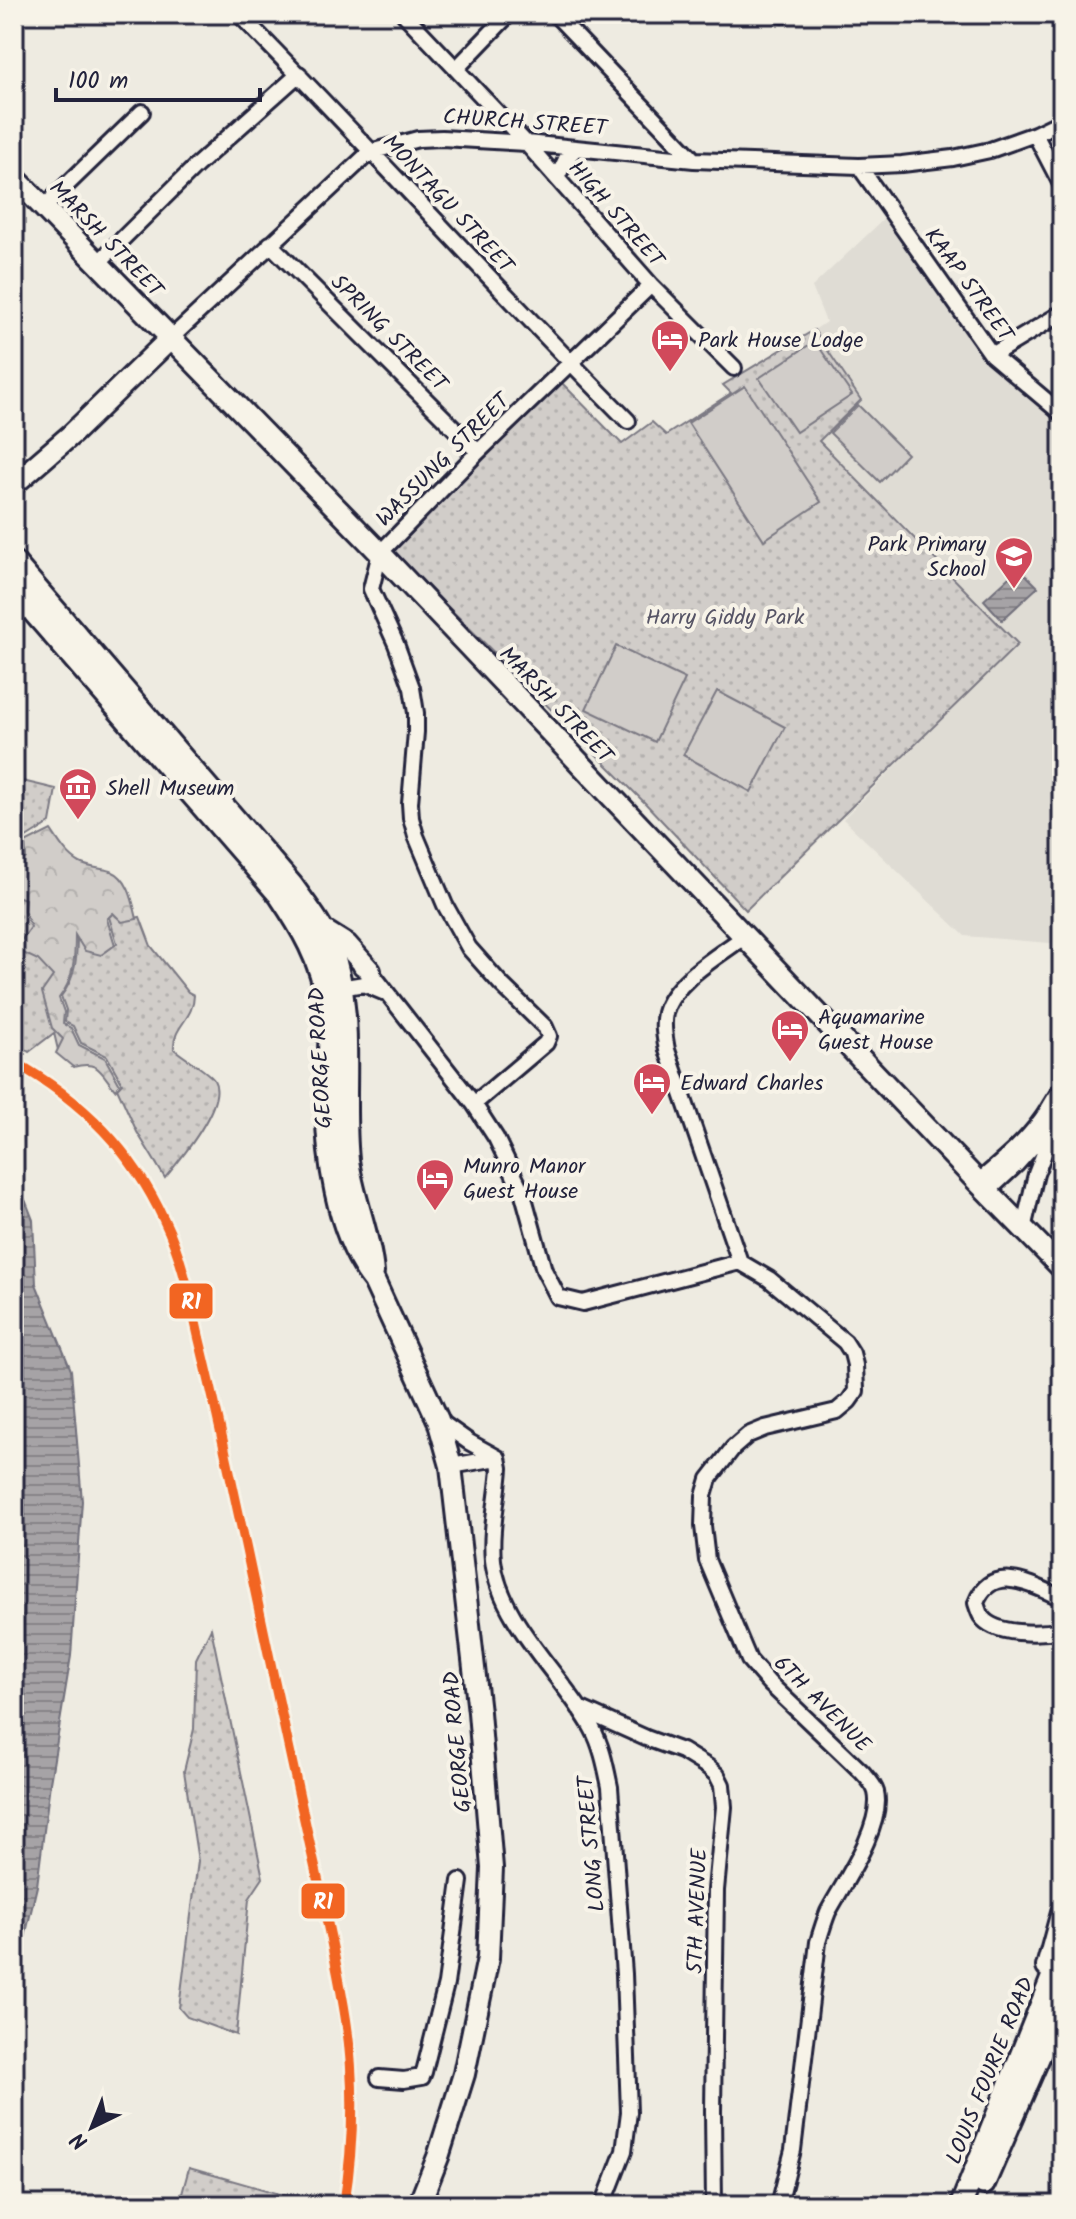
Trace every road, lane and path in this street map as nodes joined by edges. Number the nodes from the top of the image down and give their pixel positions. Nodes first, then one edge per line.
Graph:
1 (239, 14) edge
2 (404, 14) edge
3 (509, 14) edge
4 (555, 14) edge
5 (457, 68) junction
6 (299, 74) junction
7 (142, 112) dead end
8 (1062, 121) edge
9 (1035, 134) junction
10 (526, 143) junction
11 (576, 148) junction
12 (370, 152) junction
13 (694, 160) junction
14 (859, 166) junction
15 (14, 177) edge
16 (557, 178) junction
17 (1062, 186) edge
18 (43, 208) junction
19 (270, 244) junction
20 (97, 264) junction
21 (651, 285) junction
22 (1062, 313) edge
23 (171, 338) junction
24 (992, 355) junction
25 (570, 363) junction
26 (734, 368) dead end
27 (1062, 414) edge
28 (628, 421) dead end
29 (478, 452) junction
30 (14, 484) edge
31 (380, 553) junction
32 (14, 562) edge
33 (14, 590) edge
34 (323, 930) junction
35 (745, 936) junction
36 (327, 963) junction
37 (370, 971) junction
38 (333, 990) junction
39 (387, 994) junction
40 (1060, 1098) edge
41 (474, 1104) junction
42 (1055, 1122) junction
43 (982, 1187) junction
44 (1023, 1229) junction
45 (1045, 1250) junction
46 (740, 1262) junction
47 (1062, 1268) edge
48 (1062, 1275) edge
49 (438, 1420) junction
50 (498, 1458) junction
51 (451, 1466) junction
52 (1062, 1598) edge
53 (1062, 1630) edge
54 (579, 1708) junction
55 (460, 1881) dead end
56 (1062, 1912) edge
57 (1062, 1952) edge
58 (1062, 2004) edge
59 (1029, 2037) junction
60 (379, 2078) dead end
61 (419, 2205) edge
62 (603, 2205) edge
63 (714, 2205) edge
64 (779, 2205) edge
65 (961, 2205) edge
66 (975, 2205) edge

1 - 6 street, MONTAGU STREET
2 - 5 street, HIGH STREET
3 - 5 street
4 - 13 street
5 - 10 street, HIGH STREET
6 - 12 street, MONTAGU STREET
6 - 20 street
7 - 18 street
8 - 9 street, CHURCH STREET
9 - 14 street, CHURCH STREET
9 - 17 street
10 - 11 street, CHURCH STREET
10 - 12 street, CHURCH STREET
10 - 16 street, HIGH STREET
11 - 13 street, CHURCH STREET
11 - 16 street
12 - 19 street, CHURCH STREET
12 - 25 street, MONTAGU STREET
13 - 14 street, CHURCH STREET
14 - 24 street, KAAP STREET
15 - 18 street, MARSH STREET
16 - 21 street, HIGH STREET
18 - 20 street, MARSH STREET
19 - 23 street, CHURCH STREET
19 - 29 street, SPRING STREET
20 - 23 street, MARSH STREET
21 - 25 street, WASSUNG STREET
21 - 26 street, HIGH STREET
22 - 24 street
23 - 30 street, CHURCH STREET
23 - 31 street, MARSH STREET
24 - 27 street, KAAP STREET
25 - 28 street, MONTAGU STREET
25 - 29 street, WASSUNG STREET
29 - 31 street, WASSUNG STREET
31 - 35 street, MARSH STREET
31 - 41 street, WASSUNG STREET
32 - 34 street, GEORGE ROAD
33 - 36 street, GEORGE ROAD
34 - 36 street, GEORGE ROAD
34 - 37 street
35 - 43 street, MARSH STREET
35 - 46 street
36 - 37 street
36 - 38 street, GEORGE ROAD
37 - 39 street
38 - 39 street
38 - 49 street, GEORGE ROAD
39 - 41 street
40 - 42 street
40 - 43 street
41 - 46 street
42 - 43 street
42 - 44 street
43 - 44 street, MARSH STREET
44 - 45 street, MARSH STREET
45 - 47 street, MARSH STREET
45 - 48 street
46 - 64 street, 6TH AVENUE
49 - 50 street
49 - 51 street, GEORGE ROAD
50 - 51 street
50 - 54 street, LONG STREET
51 - 61 street, GEORGE ROAD
52 - 53 street
54 - 62 street, LONG STREET
54 - 63 street, 5TH AVENUE
55 - 60 street
56 - 59 street
57 - 59 street, LOUIS FOURIE ROAD
58 - 66 street
59 - 65 street, LOUIS FOURIE ROAD

